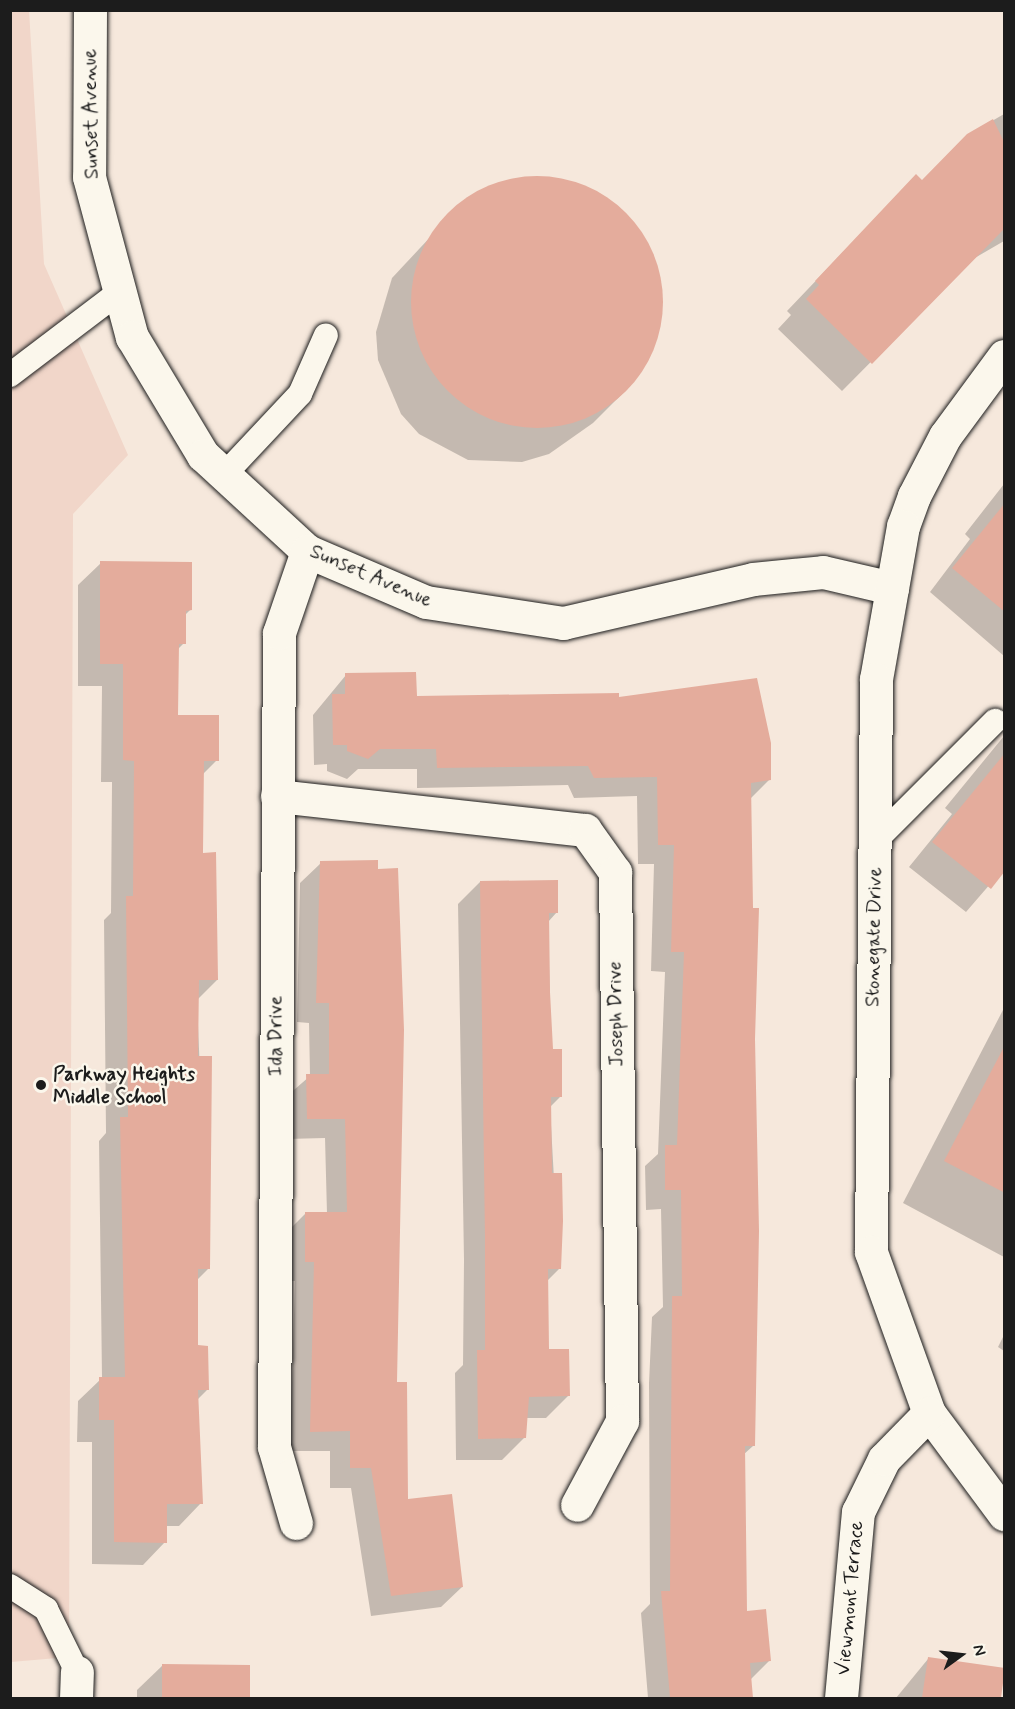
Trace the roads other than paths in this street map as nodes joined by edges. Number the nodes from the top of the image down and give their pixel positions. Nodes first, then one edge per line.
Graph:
1 (90, 10) edge
2 (118, 293) junction
3 (326, 335) dead end
4 (1005, 356) edge
5 (10, 375) edge
6 (224, 475) junction
7 (307, 552) junction
8 (892, 588) junction
9 (995, 721) dead end
10 (277, 796) junction
11 (875, 841) junction
12 (929, 1413) junction
13 (577, 1505) dead end
14 (1005, 1514) edge
15 (296, 1523) dead end
16 (10, 1586) edge
17 (76, 1685) edge
18 (841, 1698) edge

1 - 2 street, Sunset Avenue
2 - 5 lane
2 - 6 street, Sunset Avenue
3 - 6 lane
4 - 8 street, Stonegate Drive
6 - 7 street, Sunset Avenue
7 - 8 street, Sunset Avenue
7 - 10 street, Ida Drive
8 - 11 street, Stonegate Drive
9 - 11 lane
10 - 13 street, Joseph Drive
10 - 15 street, Ida Drive
11 - 12 street, Stonegate Drive
12 - 14 street, Stonegate Drive
12 - 18 street, Viewmont Terrace
16 - 17 lane

